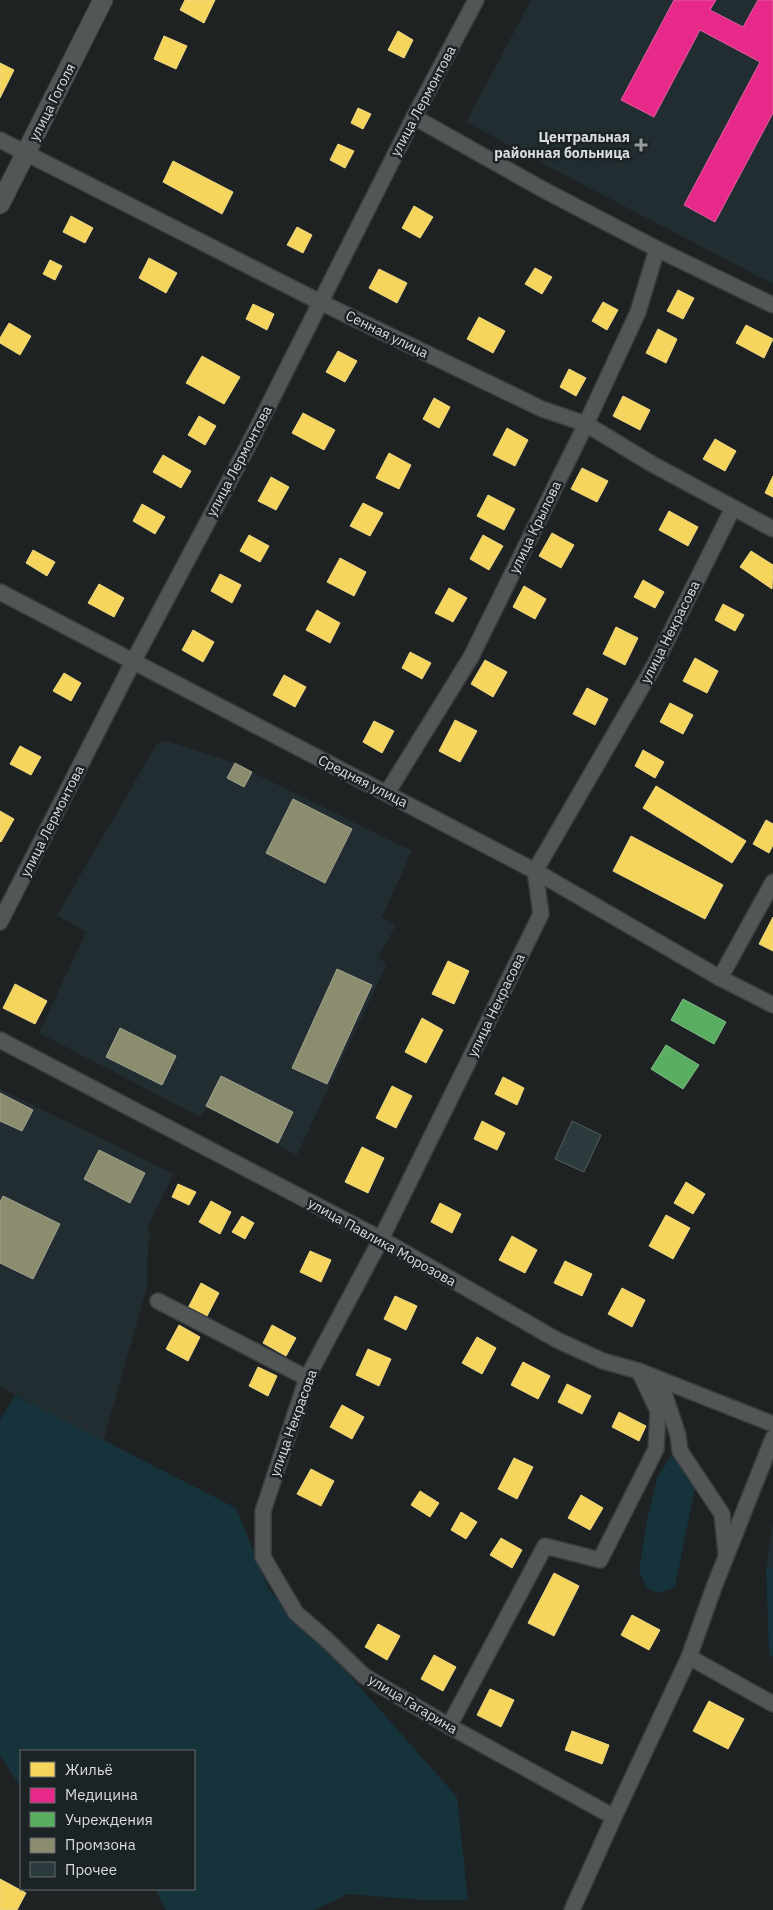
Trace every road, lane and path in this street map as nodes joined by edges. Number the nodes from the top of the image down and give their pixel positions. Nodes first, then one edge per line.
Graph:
1 (103, 0) edge
2 (476, 0) edge
3 (414, 117) junction
4 (0, 140) edge
5 (26, 153) junction
6 (0, 204) edge
7 (657, 249) junction
8 (320, 302) junction
9 (773, 304) edge
10 (586, 424) junction
11 (733, 508) junction
12 (773, 529) edge
13 (0, 592) edge
14 (133, 662) junction
15 (386, 793) junction
16 (535, 871) junction
17 (773, 882) edge
18 (0, 922) edge
19 (720, 978) junction
20 (773, 1004) edge
21 (0, 1040) edge
22 (381, 1240) junction
23 (158, 1302) dead end
24 (639, 1371) junction
25 (307, 1378) junction
26 (773, 1424) edge
27 (773, 1438) edge
28 (262, 1511) joint
29 (726, 1556) junction
30 (689, 1657) junction
31 (773, 1704) edge
32 (449, 1726) junction
33 (614, 1817) junction
34 (572, 1910) edge

1 - 5 street, улица Гоголя
2 - 3 street, улица Лермонтова
3 - 7 street
3 - 8 street, улица Лермонтова
4 - 5 street, Сенная улица
5 - 6 street, улица Гоголя
5 - 8 street, Сенная улица
7 - 9 street
7 - 10 street, улица Крылова
8 - 10 street, Сенная улица
8 - 14 street, улица Лермонтова
10 - 11 street, Сенная улица
10 - 15 street, улица Крылова
11 - 12 street, Сенная улица
11 - 16 street, улица Некрасова
13 - 14 street, Средняя улица
14 - 15 street, Средняя улица
14 - 18 street, улица Лермонтова
15 - 16 street, Средняя улица
16 - 19 street, Средняя улица
16 - 22 street, улица Некрасова
17 - 19 street
19 - 20 street, Средняя улица
21 - 22 street, улица Павлика Морозова
22 - 24 street, улица Павлика Морозова
22 - 25 street, улица Некрасова
23 - 25 street
24 - 26 street, улица Павлика Морозова
24 - 29 street
24 - 32 street
25 - 28 street, улица Некрасова
27 - 29 street
28 - 32 street, улица Гагарина
29 - 30 street
30 - 31 street
30 - 33 street
32 - 33 street, улица Гагарина
33 - 34 street

